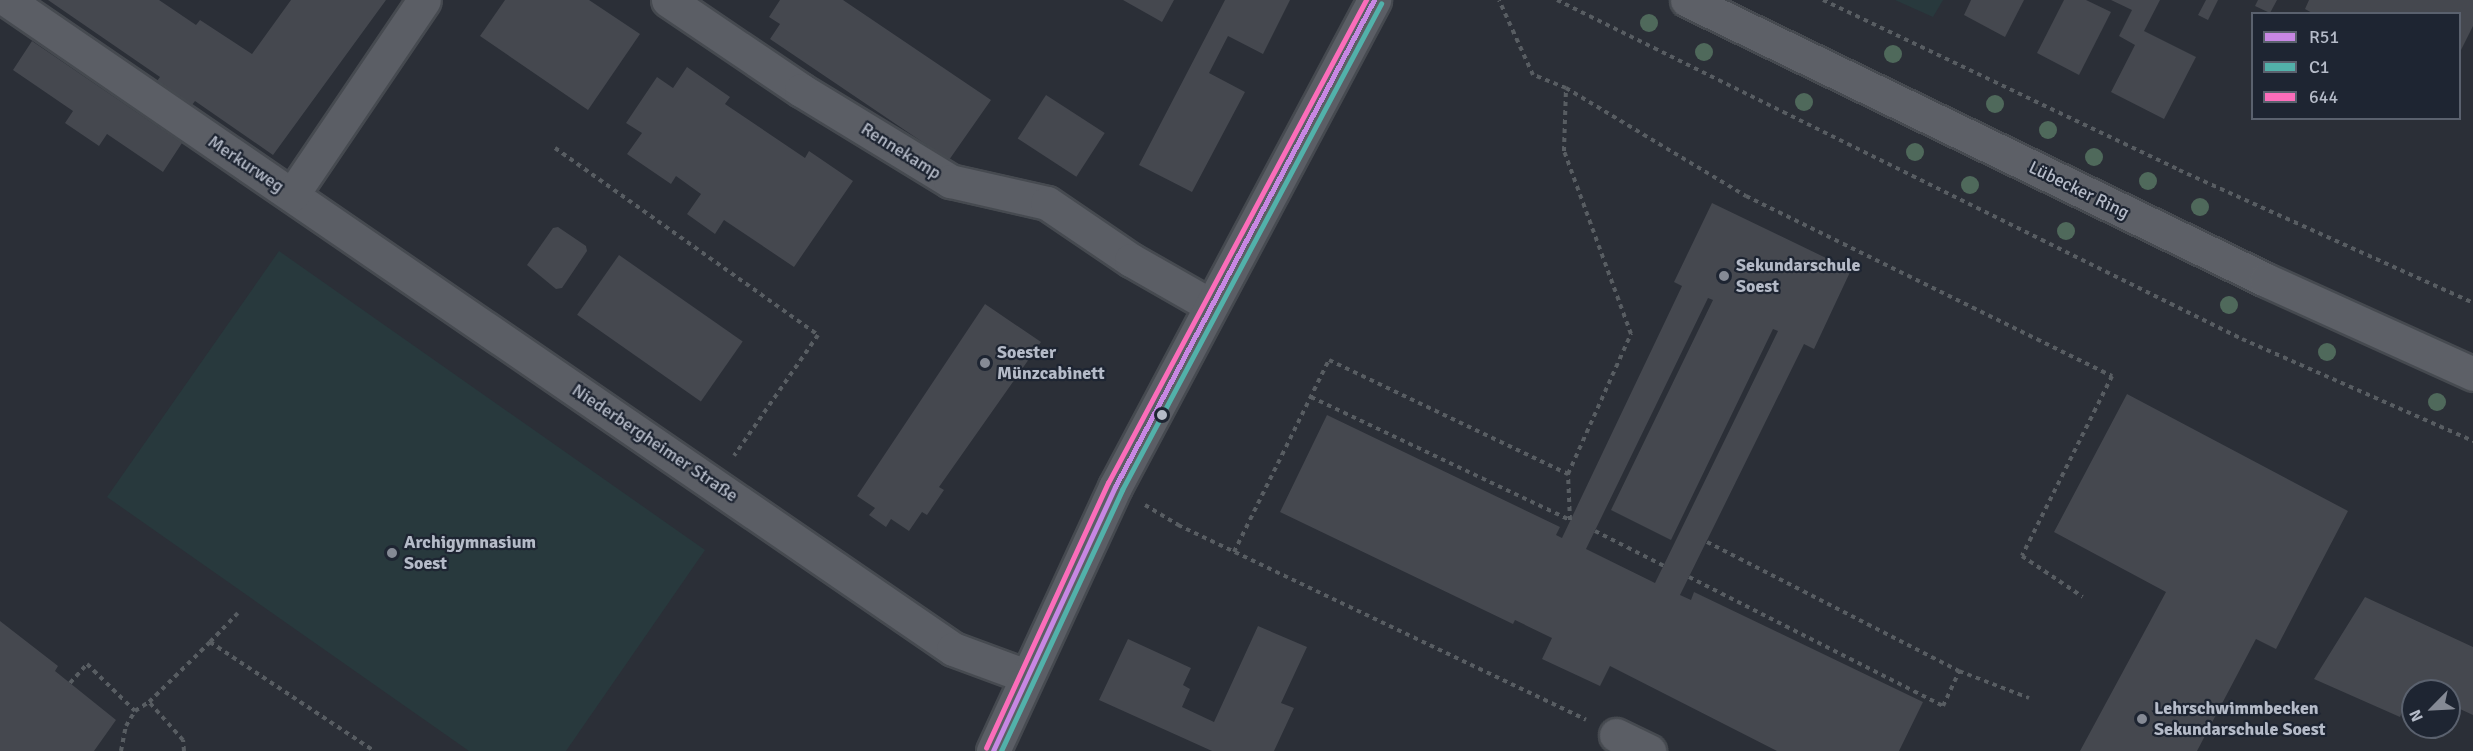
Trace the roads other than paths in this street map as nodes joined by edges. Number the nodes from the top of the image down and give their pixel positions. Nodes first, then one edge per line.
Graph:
1 (7, 0) edge
2 (424, 0) edge
3 (668, 0) edge
4 (1374, 0) edge
5 (1687, 0) edge
6 (292, 195) junction
7 (1210, 305) junction
8 (2473, 374) edge
9 (1026, 675) junction
10 (1616, 735) road end
11 (993, 751) edge
12 (1649, 751) edge

1 - 6 street, Merkurweg
2 - 6 street, Merkurweg
3 - 7 street, Rennekamp
4 - 7 street
5 - 8 main road, Lübecker Ring
6 - 9 street, Niederbergheimer Straße
7 - 9 street
9 - 11 street
10 - 12 street

